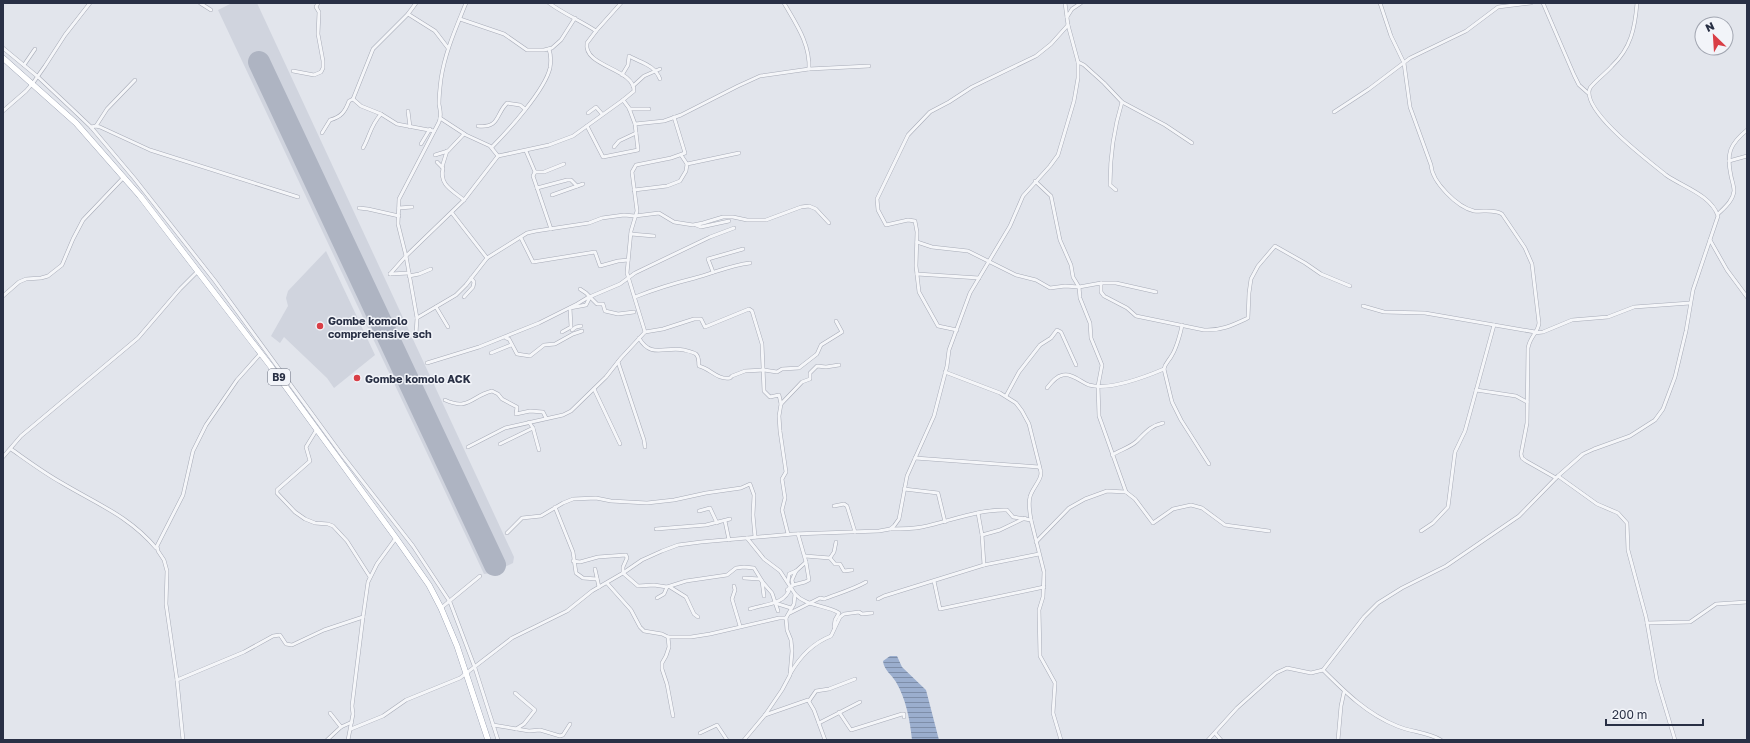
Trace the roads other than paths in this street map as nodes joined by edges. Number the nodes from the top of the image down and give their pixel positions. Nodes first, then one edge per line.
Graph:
1 (90, 3) edge
2 (200, 3) edge
3 (318, 3) edge
4 (416, 3) edge
5 (466, 3) edge
6 (549, 3) edge
7 (621, 3) edge
8 (784, 3) edge
9 (1065, 3) edge
10 (1081, 3) edge
11 (1380, 3) edge
12 (1531, 3) edge
13 (1544, 3) edge
14 (1637, 3) edge
15 (211, 10) dead end
16 (408, 14) junction
17 (1067, 17) junction
18 (575, 18) junction
19 (460, 19) junction
20 (1068, 25) junction
21 (596, 31) junction
22 (3, 48) edge
23 (448, 48) junction
24 (34, 49) dead end
25 (550, 49) junction
26 (3, 58) edge
27 (1078, 62) junction
28 (1404, 63) junction
29 (24, 65) junction
30 (869, 66) dead end
31 (660, 69) dead end
32 (809, 69) junction
33 (293, 71) dead end
34 (655, 71) junction
35 (622, 75) junction
36 (37, 76) junction
37 (660, 79) dead end
38 (135, 80) dead end
39 (33, 83) junction
40 (632, 86) junction
41 (1588, 93) junction
42 (353, 99) junction
43 (623, 100) junction
44 (596, 102) dead end
45 (1122, 102) junction
46 (596, 107) junction
47 (525, 109) junction
48 (629, 109) junction
49 (649, 109) dead end
50 (3, 111) edge
51 (408, 111) dead end
52 (1334, 112) dead end
53 (588, 113) dead end
54 (381, 114) junction
55 (602, 114) junction
56 (674, 117) junction
57 (440, 118) junction
58 (635, 124) junction
59 (96, 126) junction
60 (478, 126) dead end
61 (587, 126) junction
62 (410, 127) junction
63 (91, 128) junction
64 (430, 129) junction
65 (1747, 130) edge
66 (434, 131) junction
67 (636, 132) junction
68 (322, 134) dead end
69 (464, 134) junction
70 (1192, 143) dead end
71 (422, 144) dead end
72 (492, 147) junction
73 (614, 147) dead end
74 (363, 148) dead end
75 (446, 151) junction
76 (526, 151) junction
77 (739, 153) dead end
78 (435, 154) dead end
79 (681, 155) junction
80 (498, 156) junction
81 (1747, 156) edge
82 (1729, 161) junction
83 (437, 162) dead end
84 (564, 164) dead end
85 (687, 164) junction
86 (442, 167) junction
87 (535, 172) junction
88 (124, 177) junction
89 (1035, 181) junction
90 (583, 184) dead end
91 (577, 186) junction
92 (537, 188) junction
93 (634, 190) junction
94 (1116, 190) dead end
95 (552, 195) dead end
96 (298, 197) dead end
97 (464, 200) junction
98 (412, 207) dead end
99 (359, 208) dead end
100 (399, 208) junction
101 (452, 213) junction
102 (1718, 214) junction
103 (399, 216) junction
104 (635, 216) junction
105 (729, 221) dead end
106 (829, 223) dead end
107 (696, 225) junction
108 (734, 228) dead end
109 (551, 229) junction
110 (631, 234) junction
111 (654, 236) dead end
112 (521, 238) junction
113 (1710, 240) junction
114 (917, 242) junction
115 (743, 249) dead end
116 (406, 256) junction
117 (487, 258) junction
118 (628, 260) junction
119 (989, 260) junction
120 (750, 263) dead end
121 (431, 269) dead end
122 (198, 271) junction
123 (713, 272) junction
124 (917, 274) junction
125 (409, 275) junction
126 (628, 277) junction
127 (471, 278) junction
128 (978, 278) junction
129 (1101, 283) junction
130 (1350, 286) dead end
131 (1079, 287) junction
132 (580, 289) dead end
133 (1156, 292) dead end
134 (3, 296) edge
135 (464, 297) dead end
136 (590, 297) junction
137 (635, 297) junction
138 (1747, 297) edge
139 (1690, 303) junction
140 (1363, 306) dead end
141 (436, 307) junction
142 (570, 308) junction
143 (634, 312) dead end
144 (417, 318) junction
145 (836, 321) dead end
146 (1182, 325) junction
147 (1494, 325) junction
148 (581, 326) dead end
149 (448, 327) dead end
150 (572, 330) junction
151 (957, 330) junction
152 (582, 331) dead end
153 (562, 332) dead end
154 (645, 332) junction
155 (1534, 333) junction
156 (416, 334) dead end
157 (503, 338) junction
158 (639, 338) junction
159 (511, 345) junction
160 (261, 353) junction
161 (491, 353) dead end
162 (618, 362) junction
163 (427, 363) dead end
164 (839, 365) dead end
165 (1076, 365) dead end
166 (1164, 369) junction
167 (764, 370) junction
168 (945, 372) junction
169 (1098, 386) junction
170 (1047, 388) dead end
171 (594, 389) junction
172 (1476, 390) junction
173 (1006, 396) junction
174 (446, 400) dead end
175 (1527, 402) junction
176 (781, 404) junction
177 (546, 418) junction
178 (529, 422) junction
179 (1163, 423) dead end
180 (534, 428) junction
181 (317, 429) junction
182 (500, 444) dead end
183 (620, 444) dead end
184 (468, 446) dead end
185 (646, 447) dead end
186 (11, 448) junction
187 (539, 450) dead end
188 (1112, 455) junction
189 (3, 457) edge
190 (915, 458) junction
191 (1209, 464) dead end
192 (1040, 468) junction
193 (1557, 477) junction
194 (904, 489) junction
195 (1126, 492) junction
196 (834, 506) dead end
197 (555, 507) junction
198 (699, 511) dead end
199 (978, 513) junction
200 (1025, 518) junction
201 (730, 519) dead end
202 (1031, 520) junction
203 (724, 521) junction
204 (944, 522) junction
205 (717, 523) junction
206 (656, 529) dead end
207 (890, 530) junction
208 (1269, 531) dead end
209 (1421, 531) dead end
210 (855, 532) junction
211 (507, 533) dead end
212 (788, 534) junction
213 (798, 534) junction
214 (982, 535) junction
215 (396, 538) junction
216 (747, 538) junction
217 (755, 538) junction
218 (729, 540) junction
219 (836, 542) dead end
220 (1036, 542) junction
221 (156, 548) junction
222 (1039, 554) junction
223 (805, 556) junction
224 (830, 558) junction
225 (574, 561) junction
226 (806, 562) junction
227 (984, 565) junction
228 (595, 568) dead end
229 (852, 570) dead end
230 (796, 571) junction
231 (623, 573) junction
232 (480, 576) dead end
233 (370, 577) junction
234 (744, 578) dead end
235 (597, 579) junction
236 (762, 581) junction
237 (934, 581) junction
238 (788, 582) junction
239 (866, 582) dead end
240 (607, 583) junction
241 (793, 584) junction
242 (734, 586) dead end
243 (1044, 586) junction
244 (599, 587) junction
245 (669, 587) junction
246 (789, 589) junction
247 (795, 594) junction
248 (764, 596) dead end
249 (657, 598) dead end
250 (878, 599) dead end
251 (450, 602) junction
252 (1747, 602) edge
253 (775, 603) junction
254 (808, 604) junction
255 (441, 608) junction
256 (791, 608) junction
257 (750, 609) dead end
258 (778, 611) dead end
259 (790, 613) junction
260 (872, 613) dead end
261 (363, 617) junction
262 (698, 617) dead end
263 (786, 618) junction
264 (1647, 623) junction
265 (740, 626) junction
266 (834, 630) junction
267 (668, 637) junction
268 (475, 668) junction
269 (1323, 670) junction
270 (466, 674) junction
271 (790, 675) junction
272 (855, 679) dead end
273 (177, 680) junction
274 (1344, 692) junction
275 (516, 693) dead end
276 (809, 701) junction
277 (860, 702) dead end
278 (839, 712) junction
279 (330, 713) dead end
280 (765, 715) junction
281 (673, 716) dead end
282 (904, 717) dead end
283 (352, 722) junction
284 (819, 723) junction
285 (570, 724) dead end
286 (493, 725) junction
287 (341, 727) junction
288 (351, 729) junction
289 (516, 729) junction
290 (700, 733) dead end
291 (1215, 733) junction
292 (183, 740) edge
293 (327, 740) edge
294 (348, 740) edge
295 (488, 740) edge
296 (498, 740) edge
297 (725, 740) edge
298 (744, 740) edge
299 (825, 740) edge
300 (1061, 740) edge
301 (1208, 740) edge
302 (1221, 740) edge
303 (1338, 740) edge
304 (1441, 740) edge
305 (1675, 740) edge

1 - 36 street
2 - 15 street
3 - 33 street
4 - 16 street
5 - 19 street
6 - 18 street
7 - 21 street
8 - 32 street
9 - 17 street
10 - 17 street
11 - 28 street
12 - 28 street
13 - 41 street
14 - 41 street
16 - 23 street
16 - 42 street
17 - 20 street
18 - 21 street
18 - 25 street
19 - 23 street
19 - 25 street
20 - 27 street
20 - 114 street
21 - 35 street
22 - 29 street
23 - 57 street
24 - 29 street
25 - 47 street
26 - 39 highway, B9
27 - 45 street
27 - 89 street
28 - 52 street
28 - 155 street
29 - 36 street
30 - 32 street
31 - 34 street
32 - 56 street
34 - 35 street
34 - 37 street
34 - 40 street
35 - 40 street
36 - 39 street
36 - 63 street
38 - 59 street
39 - 50 street
39 - 88 highway, B9
40 - 43 street
41 - 102 street
42 - 54 street
42 - 68 street
43 - 48 street
43 - 55 street
44 - 46 street
45 - 70 street
45 - 94 street
46 - 53 street
46 - 55 street
47 - 60 street
47 - 72 street
48 - 49 street
48 - 58 street
51 - 62 street
54 - 62 street
54 - 74 street
55 - 61 street
56 - 58 street
56 - 79 street
57 - 66 street
57 - 69 street
58 - 67 street
59 - 63 street
59 - 96 street
61 - 67 street
61 - 76 street
62 - 64 street
63 - 251 street
64 - 66 street
64 - 71 street
65 - 82 street
66 - 100 street
67 - 73 street
69 - 72 street
69 - 75 street
72 - 80 street
75 - 78 street
75 - 86 street
76 - 80 street
76 - 87 street
77 - 85 street
79 - 85 street
79 - 93 street
80 - 97 street
81 - 82 street
82 - 102 street
83 - 86 street
84 - 87 street
85 - 93 street
86 - 97 street
87 - 92 street
88 - 122 highway, B9
88 - 134 street
89 - 119 street
89 - 131 street
90 - 91 street
91 - 92 street
91 - 95 street
92 - 109 street
93 - 104 street
97 - 101 street
98 - 100 street
99 - 103 street
100 - 103 street
101 - 116 street
101 - 117 street
102 - 113 street
103 - 116 street
104 - 107 street
104 - 109 street
104 - 110 street
105 - 107 street
106 - 107 street
108 - 126 street
109 - 112 street
110 - 111 street
110 - 118 street
112 - 117 street
112 - 118 street
113 - 138 street
113 - 139 street
114 - 119 street
114 - 124 street
115 - 123 street
116 - 125 street
116 - 125 street
117 - 127 street
118 - 126 street
119 - 128 street
119 - 131 street
120 - 123 street
121 - 125 street
122 - 160 highway, B9
122 - 186 street
123 - 137 street
124 - 128 street
124 - 151 street
125 - 144 street
126 - 136 street
126 - 137 street
127 - 135 street
127 - 141 street
128 - 151 street
129 - 131 street
129 - 133 street
129 - 146 street
130 - 146 street
131 - 169 street
132 - 136 street
136 - 142 street
136 - 143 street
137 - 154 street
139 - 155 street
139 - 193 street
140 - 147 street
141 - 144 street
141 - 149 street
142 - 150 street
142 - 157 street
144 - 156 street
145 - 167 street
146 - 166 street
147 - 155 street
147 - 172 street
148 - 150 street
150 - 152 street
150 - 153 street
150 - 159 street
151 - 168 street
154 - 158 street
154 - 167 street
155 - 175 street
157 - 159 street
157 - 163 street
158 - 162 street
158 - 167 street
159 - 161 street
160 - 181 highway, B9
160 - 221 street
162 - 171 street
162 - 185 street
164 - 176 street
165 - 173 street
166 - 169 street
166 - 191 street
167 - 176 street
168 - 173 street
168 - 190 street
169 - 170 street
169 - 188 street
171 - 177 street
171 - 183 street
172 - 175 street
172 - 209 street
173 - 192 street
174 - 177 street
175 - 193 street
176 - 212 street
177 - 178 street
178 - 180 street
178 - 184 street
179 - 188 street
180 - 182 street
180 - 187 street
181 - 215 highway, B9
181 - 233 street
186 - 189 street
186 - 221 street
188 - 195 street
190 - 192 street
190 - 194 street
192 - 202 street
193 - 264 street
193 - 269 street
194 - 204 street
194 - 207 street
195 - 208 street
195 - 220 street
196 - 210 street
197 - 211 street
197 - 217 street
197 - 225 street
198 - 205 street
199 - 200 street
199 - 204 street
199 - 214 street
200 - 202 street
200 - 214 street
201 - 203 street
202 - 220 street
203 - 205 street
203 - 218 street
204 - 207 street
205 - 206 street
207 - 210 street
210 - 213 street
212 - 213 street
212 - 217 street
213 - 223 street
214 - 227 street
215 - 233 street
215 - 255 highway, B9
216 - 217 street
216 - 218 street
216 - 238 street
218 - 231 street
219 - 224 street
220 - 222 street
221 - 273 street
222 - 227 street
222 - 243 street
223 - 224 street
223 - 226 street
224 - 229 street
225 - 231 street
225 - 235 street
226 - 230 street
226 - 241 street
227 - 237 street
228 - 235 street
230 - 238 street
230 - 241 street
231 - 240 street
231 - 245 street
232 - 251 street
233 - 261 street
234 - 236 street
235 - 244 street
236 - 245 street
236 - 248 street
236 - 253 street
237 - 243 street
237 - 250 street
238 - 246 street
239 - 254 street
240 - 244 street
240 - 267 street
241 - 246 street
242 - 265 street
243 - 300 street
244 - 268 street
245 - 249 street
245 - 262 street
246 - 247 street
246 - 253 street
247 - 254 street
247 - 256 street
251 - 255 street
251 - 268 street
252 - 264 street
253 - 256 street
253 - 257 street
253 - 258 street
254 - 259 street
254 - 266 street
255 - 270 highway, B9
256 - 259 street
259 - 263 street
260 - 266 street
261 - 273 street
261 - 283 street
263 - 265 street
263 - 271 street
264 - 305 street
265 - 267 street
266 - 271 street
267 - 281 street
268 - 270 street
268 - 286 street
269 - 274 street
269 - 291 street
270 - 288 street
270 - 295 highway, B9
271 - 280 street
272 - 276 street
273 - 292 street
274 - 303 street
274 - 304 street
275 - 289 street
276 - 280 street
276 - 284 street
277 - 278 street
278 - 282 street
278 - 284 street
279 - 287 street
280 - 298 street
283 - 287 street
283 - 288 street
284 - 299 street
285 - 289 street
286 - 289 street
286 - 296 street
287 - 293 street
288 - 294 street
290 - 297 street
291 - 301 street
291 - 302 street

